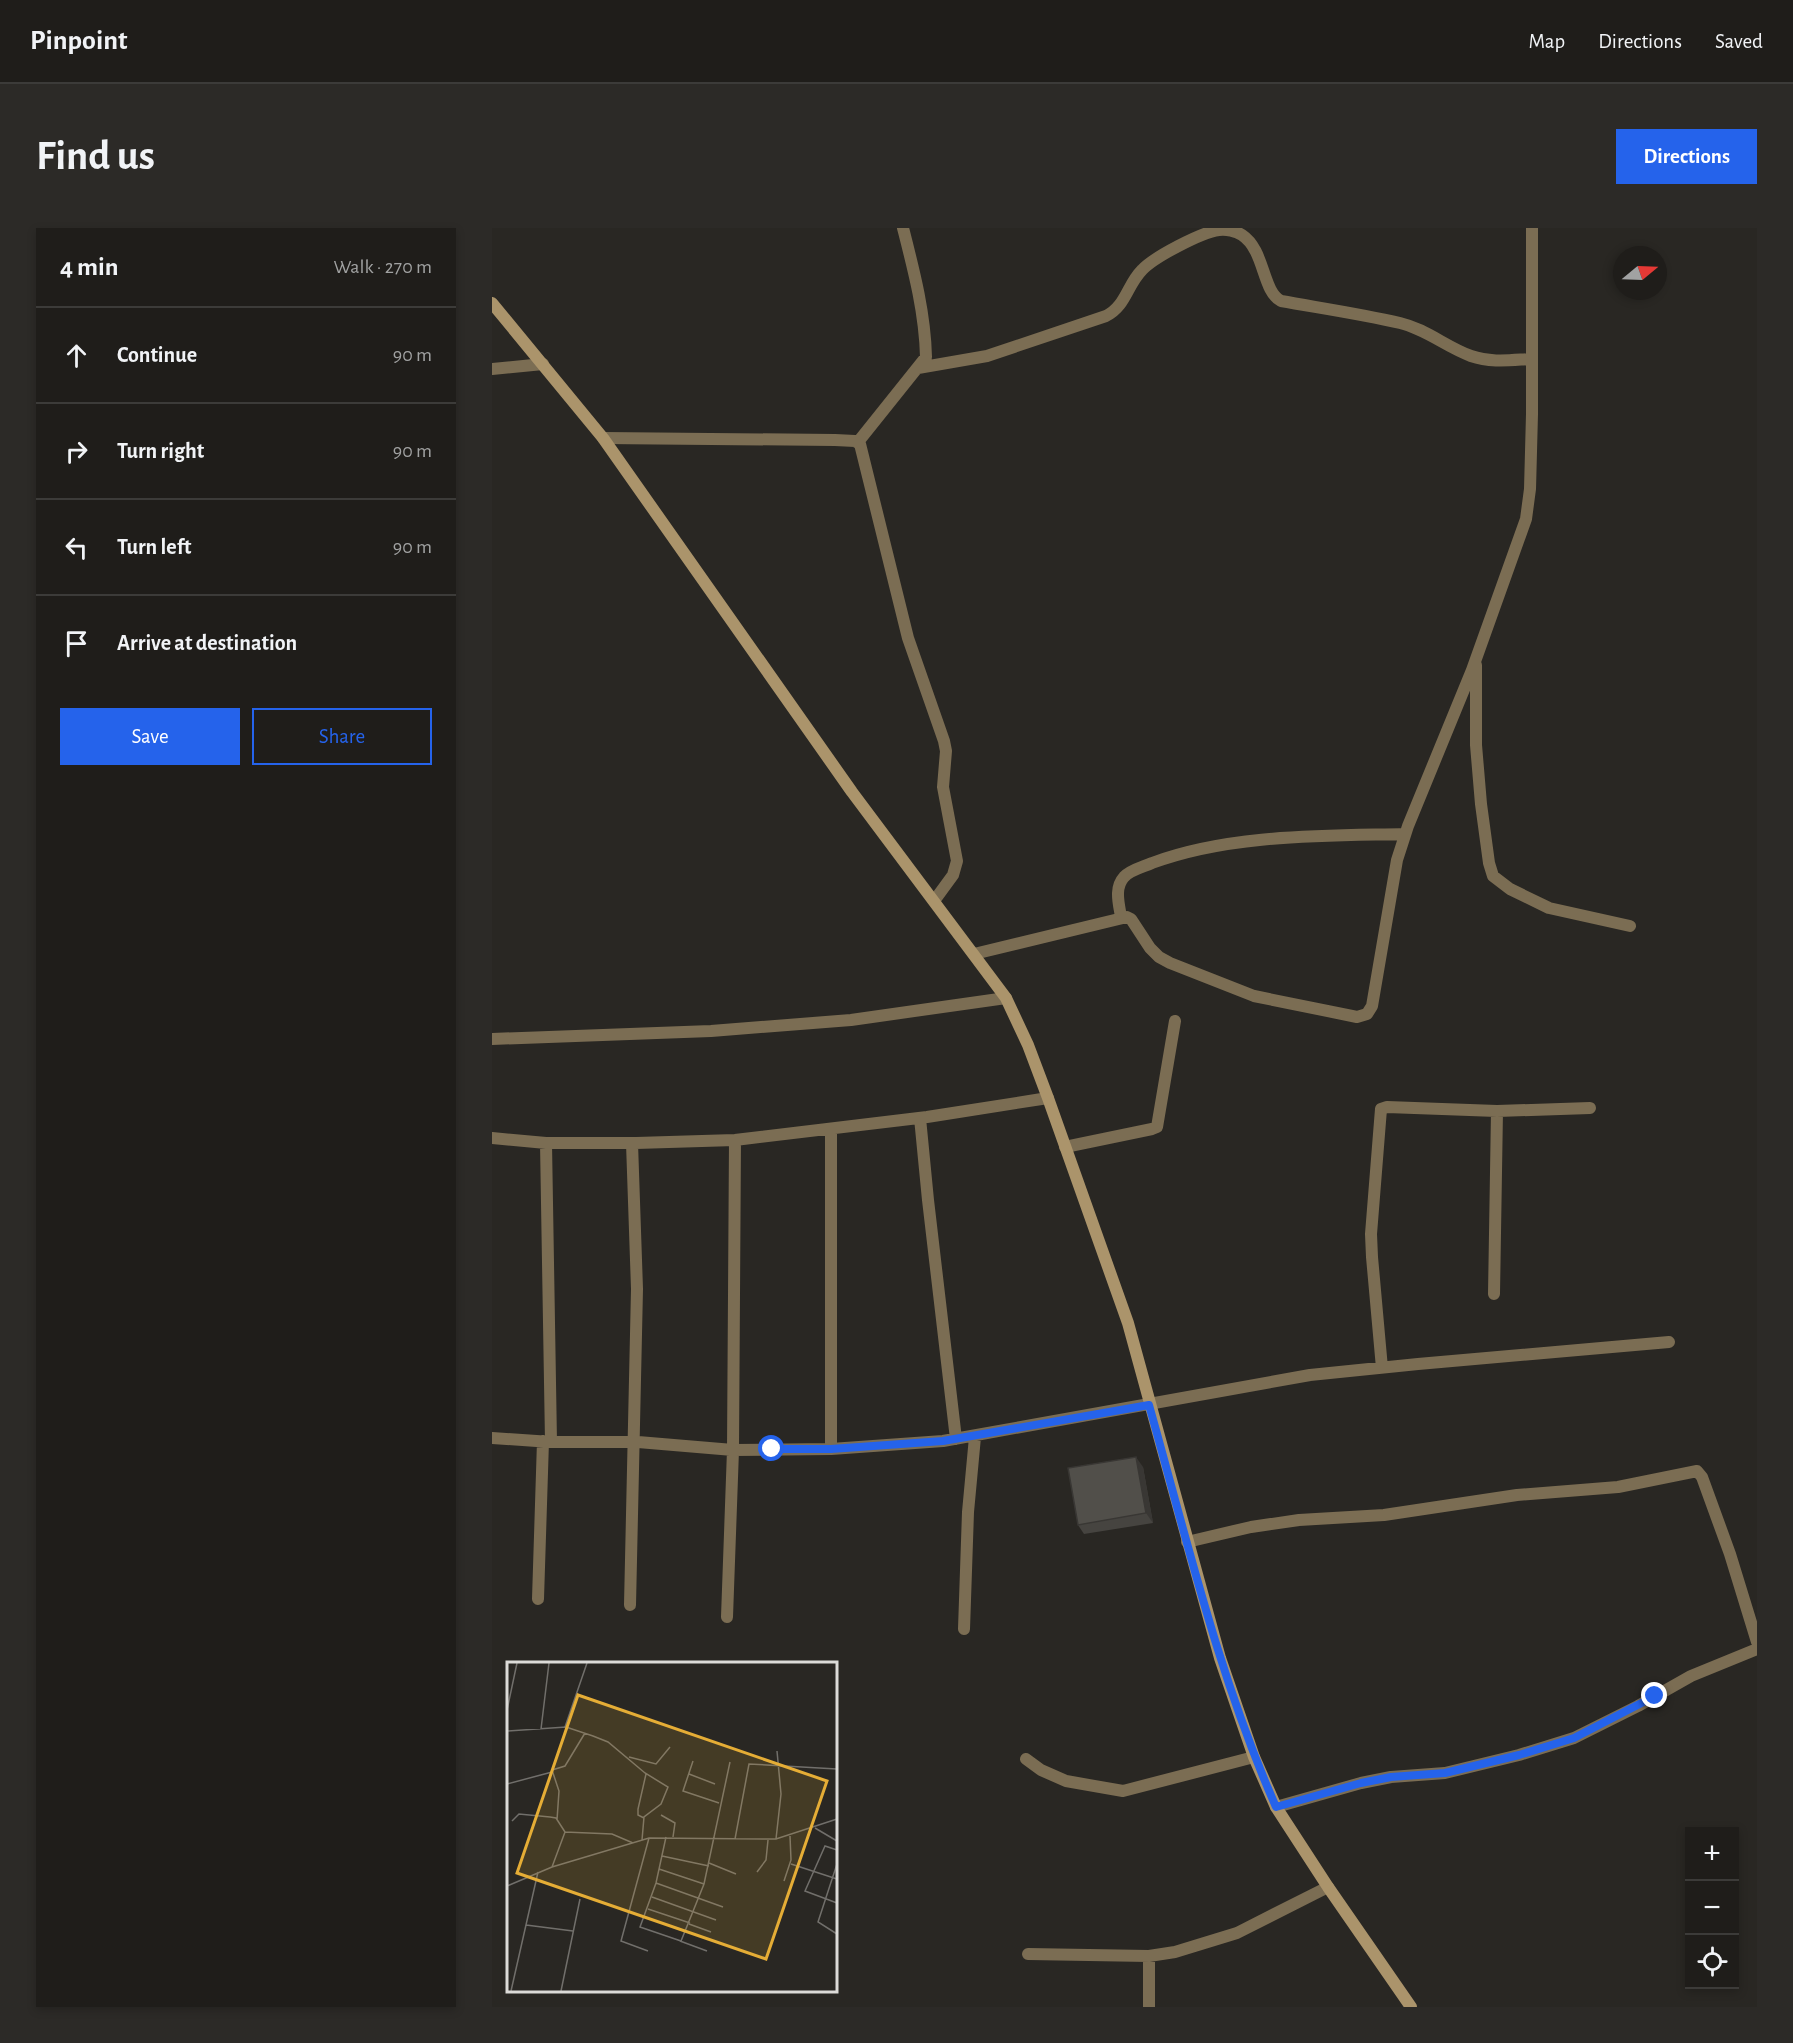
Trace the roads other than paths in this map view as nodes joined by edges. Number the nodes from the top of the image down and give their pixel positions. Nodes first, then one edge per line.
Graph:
1 (903, 228) edge
2 (1532, 228) edge
3 (1213, 229) edge
4 (492, 303) edge
5 (1531, 359) junction
6 (543, 364) junction
7 (918, 368) junction
8 (492, 369) edge
9 (603, 438) junction
10 (858, 442) junction
11 (1476, 658) junction
12 (1405, 834) junction
13 (934, 902) junction
14 (1121, 917) junction
15 (1630, 926) dead end
16 (974, 954) junction
17 (1006, 998) junction
18 (1175, 1021) dead end
19 (492, 1039) edge
20 (1048, 1098) junction
21 (1590, 1108) dead end
22 (1497, 1111) junction
23 (920, 1118) junction
24 (831, 1129) junction
25 (492, 1138) edge
26 (735, 1140) junction
27 (546, 1143) junction
28 (632, 1143) junction
29 (1065, 1147) junction
30 (1494, 1294) dead end
31 (1669, 1342) dead end
32 (1382, 1368) junction
33 (1149, 1405) junction
34 (975, 1437) junction
35 (492, 1438) edge
36 (956, 1439) junction
37 (547, 1442) junction
38 (634, 1443) junction
39 (831, 1449) junction
40 (733, 1450) junction
41 (1187, 1542) junction
42 (538, 1599) dead end
43 (630, 1605) dead end
44 (727, 1617) dead end
45 (964, 1629) dead end
46 (1757, 1642) edge
47 (1757, 1649) edge
48 (1254, 1757) junction
49 (1026, 1759) dead end
50 (1276, 1807) junction
51 (1328, 1887) junction
52 (1028, 1954) dead end
53 (1149, 1956) junction
54 (1149, 2007) edge
55 (1411, 2007) edge

1 - 7 street
2 - 5 street
3 - 5 street
3 - 7 street
4 - 6 main road
5 - 11 street
6 - 8 street
6 - 9 main road
7 - 10 street
9 - 10 street
9 - 13 main road
10 - 13 street
11 - 12 street
11 - 15 street
12 - 14 street
12 - 14 street
13 - 16 main road
14 - 16 street
16 - 17 main road
17 - 19 street
17 - 20 main road
18 - 29 street
20 - 23 street
20 - 29 main road
21 - 22 street
22 - 30 street
22 - 32 street
23 - 24 street
23 - 36 street
24 - 26 street
24 - 39 street
25 - 27 street
26 - 28 street
26 - 40 street
27 - 28 street
27 - 37 street
28 - 38 street
29 - 33 main road
31 - 32 street
32 - 33 street
33 - 34 street
33 - 41 main road
34 - 36 street
34 - 45 street
35 - 37 street
36 - 39 street
37 - 38 street
37 - 42 street
38 - 40 street
38 - 43 street
39 - 40 street
40 - 44 street
41 - 46 street
41 - 48 main road
47 - 50 street
48 - 49 street
48 - 50 main road
50 - 51 main road
51 - 53 street
51 - 55 main road
52 - 53 street
53 - 54 street

